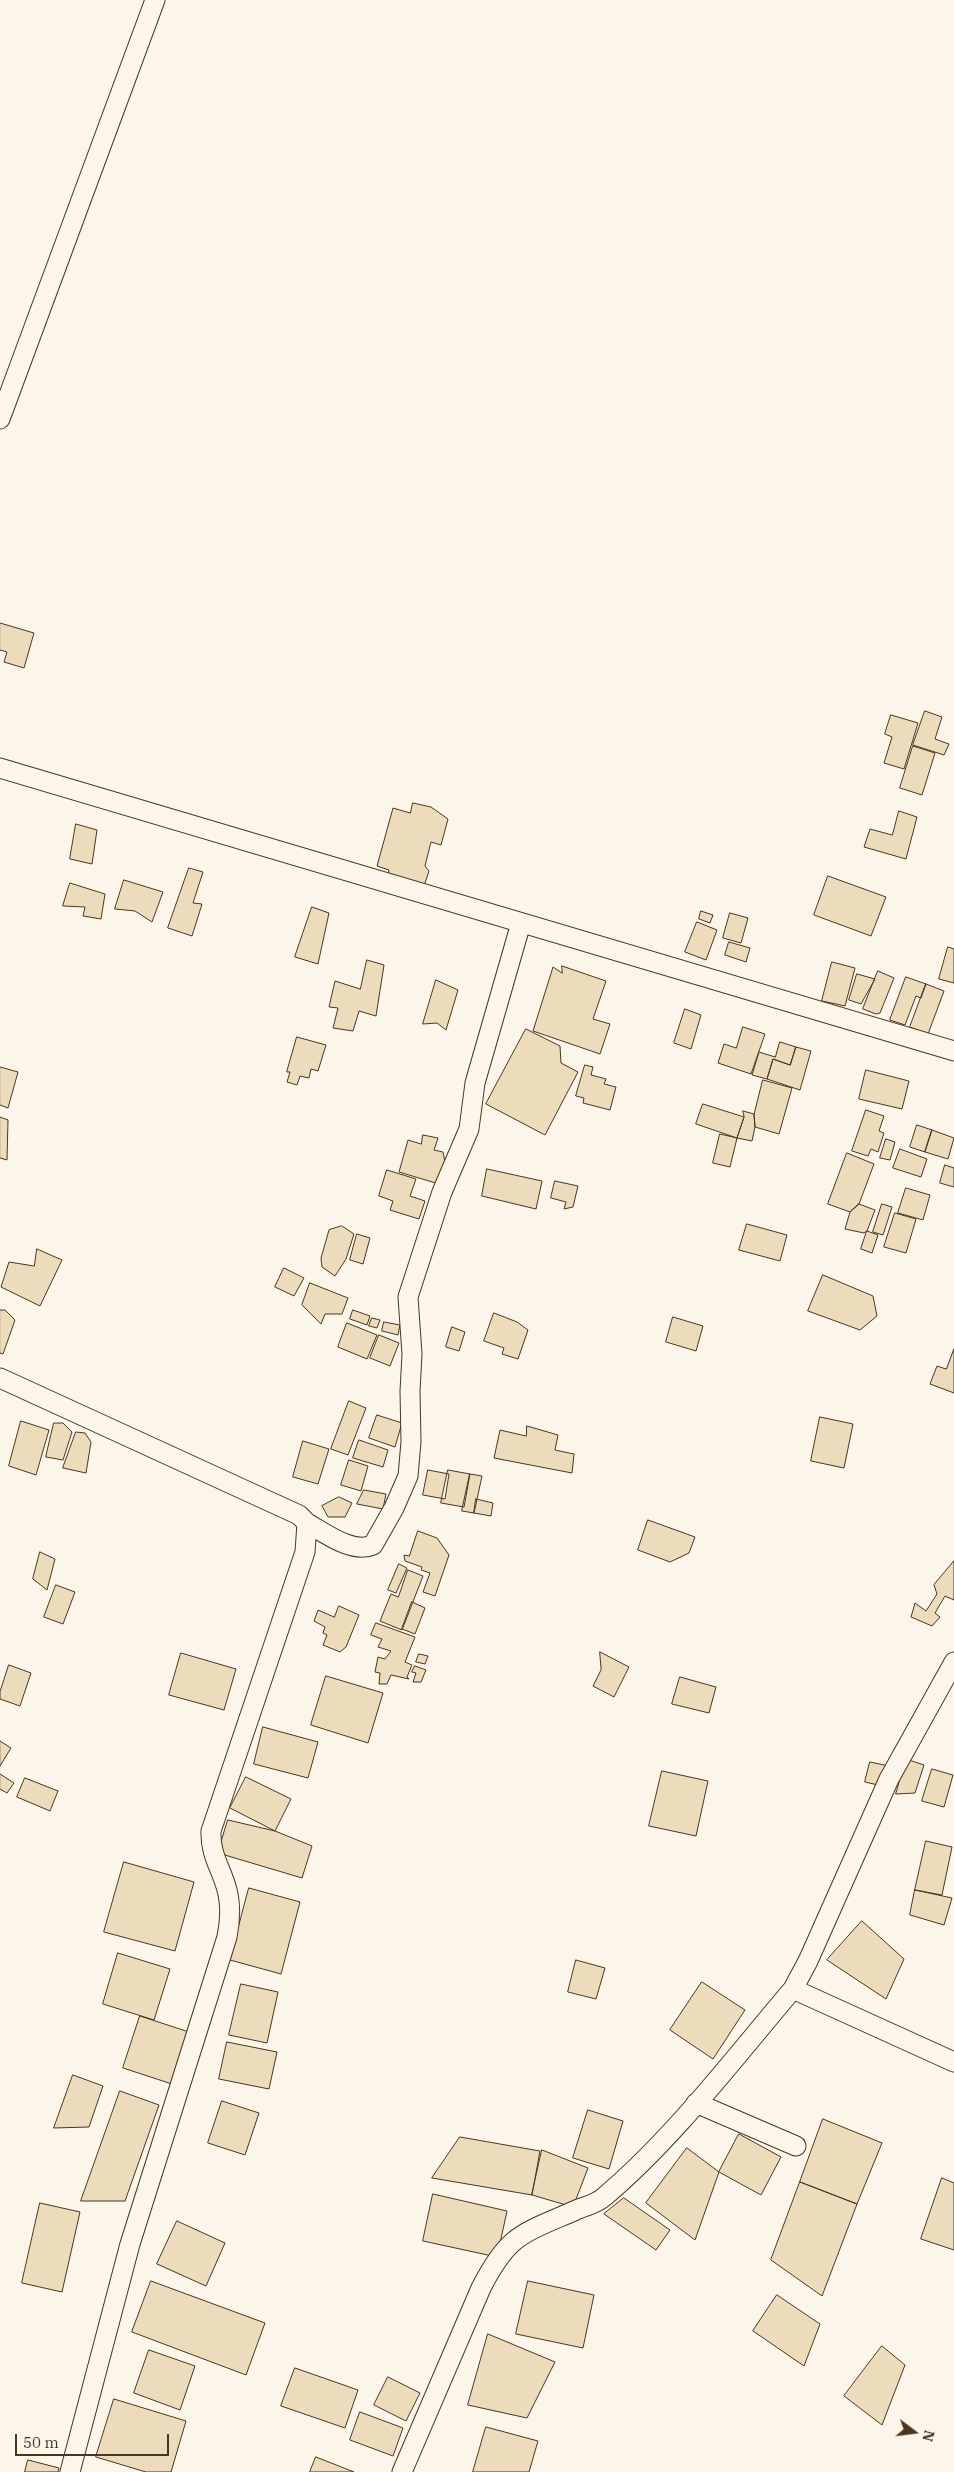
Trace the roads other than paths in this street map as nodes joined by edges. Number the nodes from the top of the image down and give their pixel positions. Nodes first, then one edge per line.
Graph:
1 (155, 0) edge
2 (0, 419) edge
3 (0, 768) edge
4 (521, 923) junction
5 (954, 1051) edge
6 (0, 1378) edge
7 (307, 1524) junction
8 (954, 1662) edge
9 (793, 1989) junction
10 (954, 2062) edge
11 (696, 2102) junction
12 (796, 2146) dead end
13 (70, 2472) edge
14 (402, 2472) edge

1 - 2 street
3 - 4 street
4 - 5 street
4 - 7 street
6 - 7 street
7 - 13 street
8 - 9 street
9 - 10 street
9 - 11 street
11 - 12 street
11 - 14 street

